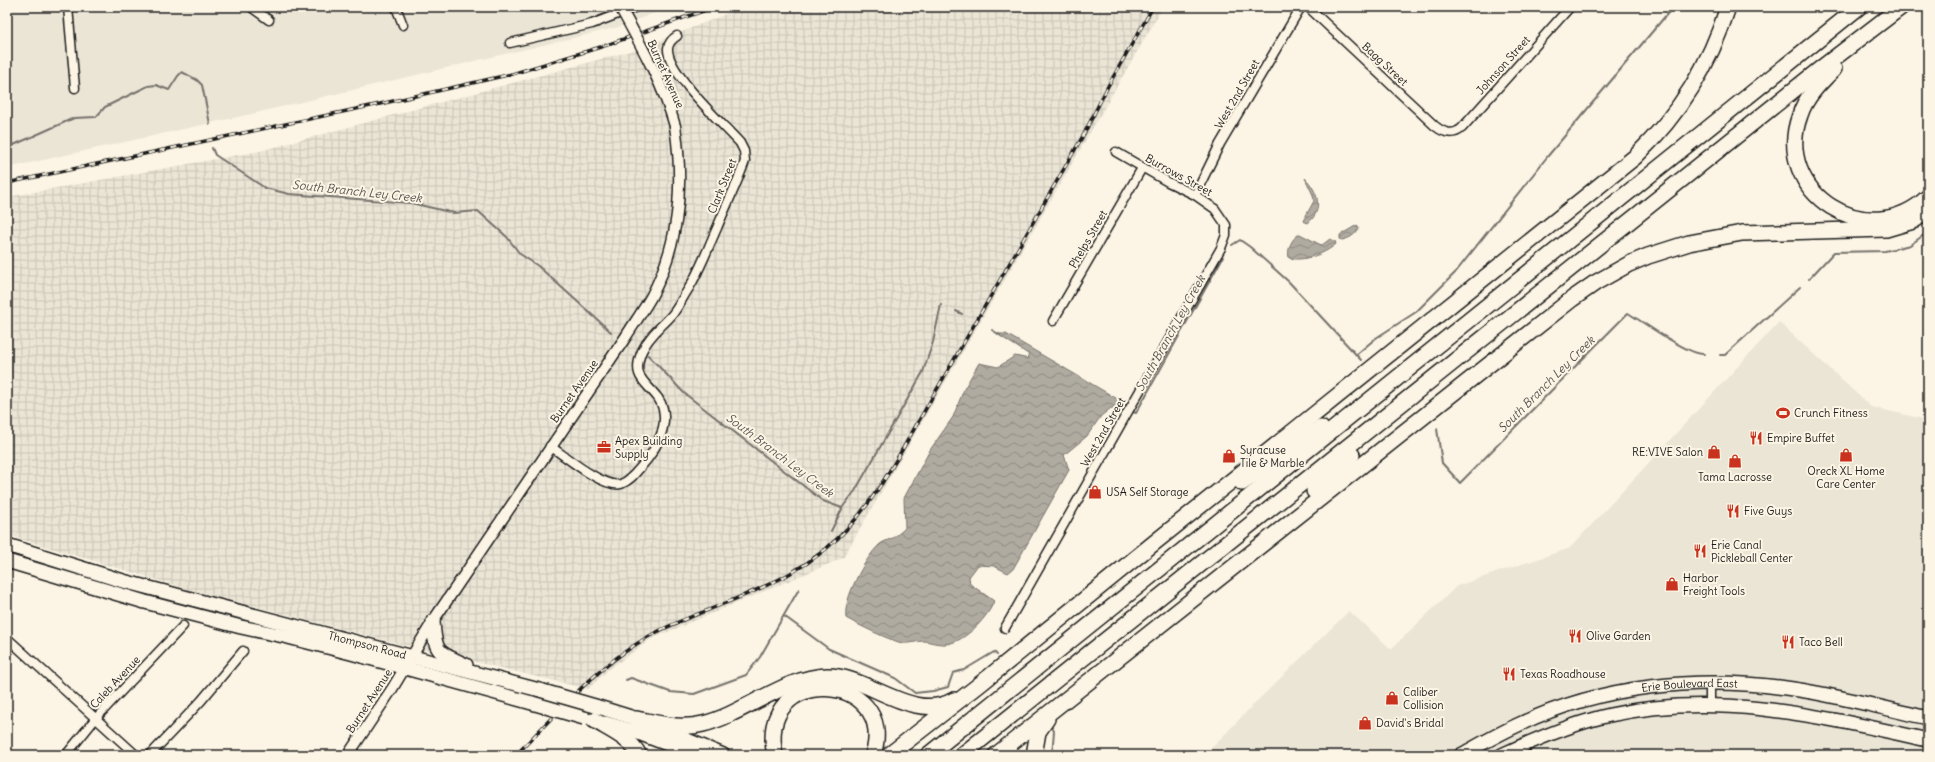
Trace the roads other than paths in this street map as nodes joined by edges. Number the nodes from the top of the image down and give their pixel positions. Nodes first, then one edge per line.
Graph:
1 (68, 7) edge
2 (251, 7) edge
3 (396, 7) edge
4 (620, 7) edge
5 (636, 7) edge
6 (1301, 7) edge
7 (1308, 7) edge
8 (1558, 7) edge
9 (1728, 7) edge
10 (1859, 7) edge
11 (1901, 7) edge
12 (1567, 10) edge
13 (269, 20) dead end
14 (403, 25) dead end
15 (1866, 35) junction
16 (676, 36) dead end
17 (510, 43) dead end
18 (76, 88) dead end
19 (1449, 133) joint
20 (1116, 152) dead end
21 (1142, 168) junction
22 (1195, 195) junction
23 (1928, 197) edge
24 (1928, 211) edge
25 (1226, 225) joint
26 (1478, 312) junction
27 (1053, 321) dead end
28 (1407, 401) junction
29 (550, 446) junction
30 (1154, 543) junction
31 (7, 545) edge
32 (7, 561) edge
33 (1233, 567) junction
34 (432, 621) junction
35 (183, 626) dead end
36 (1005, 628) dead end
37 (7, 638) edge
38 (243, 651) dead end
39 (411, 657) junction
40 (404, 668) junction
41 (495, 678) junction
42 (1710, 684) junction
43 (979, 685) junction
44 (1075, 692) junction
45 (1710, 704) junction
46 (591, 715) junction
47 (96, 718) junction
48 (1928, 718) edge
49 (637, 719) junction
50 (1928, 740) edge
51 (66, 755) edge
52 (136, 755) edge
53 (150, 755) edge
54 (348, 755) edge
55 (639, 755) edge
56 (696, 755) edge
57 (723, 755) edge
58 (775, 755) edge
59 (873, 755) edge
60 (889, 755) edge
61 (928, 755) edge
62 (962, 755) edge
63 (996, 755) edge
64 (1034, 755) edge
65 (1461, 755) edge
66 (1502, 755) edge

1 - 18 street
2 - 13 street
3 - 14 street
4 - 29 street, Burnet Avenue, bridge
5 - 17 street
6 - 22 street, West 2nd Street
7 - 19 street, Bagg Street
8 - 12 street
9 - 30 highway
10 - 26 highway
11 - 15 highway
12 - 19 street, Johnson Street
15 - 23 highway
15 - 28 highway
16 - 29 street, Clark Street
20 - 21 street, Burrows Street
21 - 22 street, Burrows Street
21 - 27 street, Phelps Street
22 - 25 street, Burrows Street
24 - 33 highway
25 - 36 street, West 2nd Street
26 - 30 highway
26 - 61 highway
28 - 33 highway
28 - 62 highway
29 - 34 street, Burnet Avenue
30 - 43 highway
31 - 39 main road, Thompson Road
32 - 40 main road, Thompson Road
33 - 44 highway
34 - 39 street, Burnet Avenue
34 - 41 main road
35 - 47 street, Caleb Avenue
37 - 47 street
38 - 53 street
39 - 40 street, Burnet Avenue
39 - 41 main road, Thompson Road
40 - 46 main road, Thompson Road, bridge
40 - 54 street, Burnet Avenue
41 - 46 main road, Thompson Road, bridge
42 - 45 street
42 - 48 main road, Erie Boulevard East
42 - 65 main road, Erie Boulevard East
43 - 49 highway
43 - 60 highway
44 - 63 highway
44 - 64 highway
45 - 50 main road, Erie Boulevard East
45 - 66 main road, Erie Boulevard East
46 - 49 main road, Thompson Road
46 - 55 highway
46 - 56 main road, Thompson Road
47 - 51 street, Caleb Avenue
47 - 52 street
49 - 57 main road, Thompson Road
58 - 59 highway

